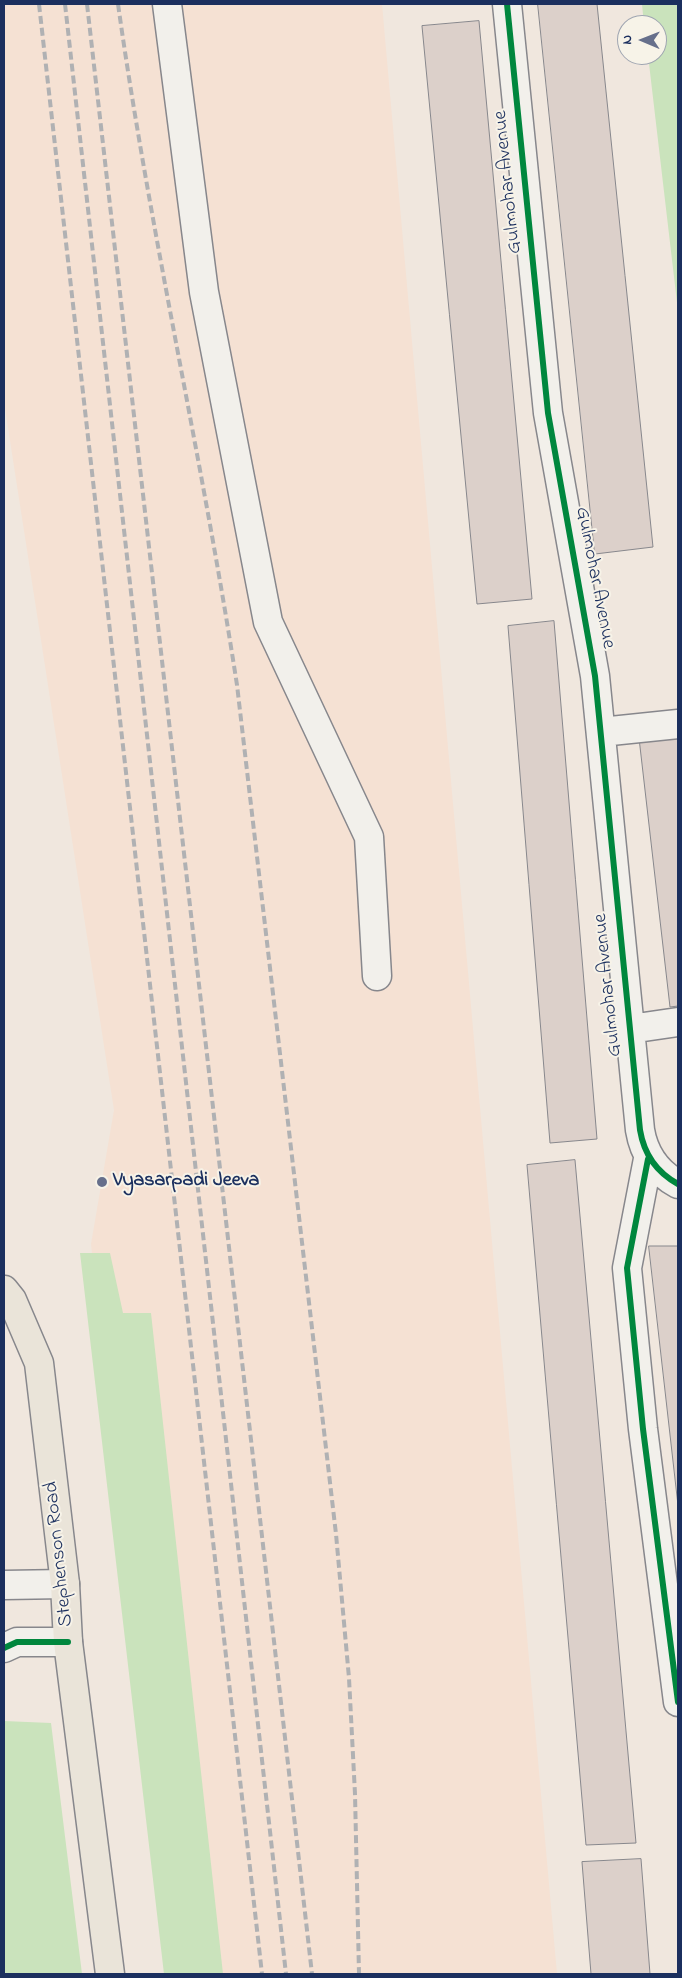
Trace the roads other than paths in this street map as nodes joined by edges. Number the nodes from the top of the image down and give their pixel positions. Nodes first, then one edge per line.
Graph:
1 (166, 4) edge
2 (507, 4) edge
3 (678, 724) edge
4 (601, 732) junction
5 (377, 976) dead end
6 (678, 1022) edge
7 (630, 1028) junction
8 (648, 1158) junction
9 (678, 1184) edge
10 (4, 1290) edge
11 (65, 1584) junction
12 (17, 1585) edge
13 (68, 1642) junction
14 (4, 1648) edge
15 (678, 1702) edge
16 (110, 1974) edge

1 - 5 street
2 - 4 street, Gulmohar Avenue
3 - 4 street
4 - 7 street, Gulmohar Avenue
6 - 7 street
7 - 8 street, Gulmohar Avenue
8 - 9 street
8 - 15 street
10 - 11 main road, Stephenson Road
11 - 12 street
11 - 13 main road, Stephenson Road
13 - 14 street
13 - 16 main road, Stephenson Road

